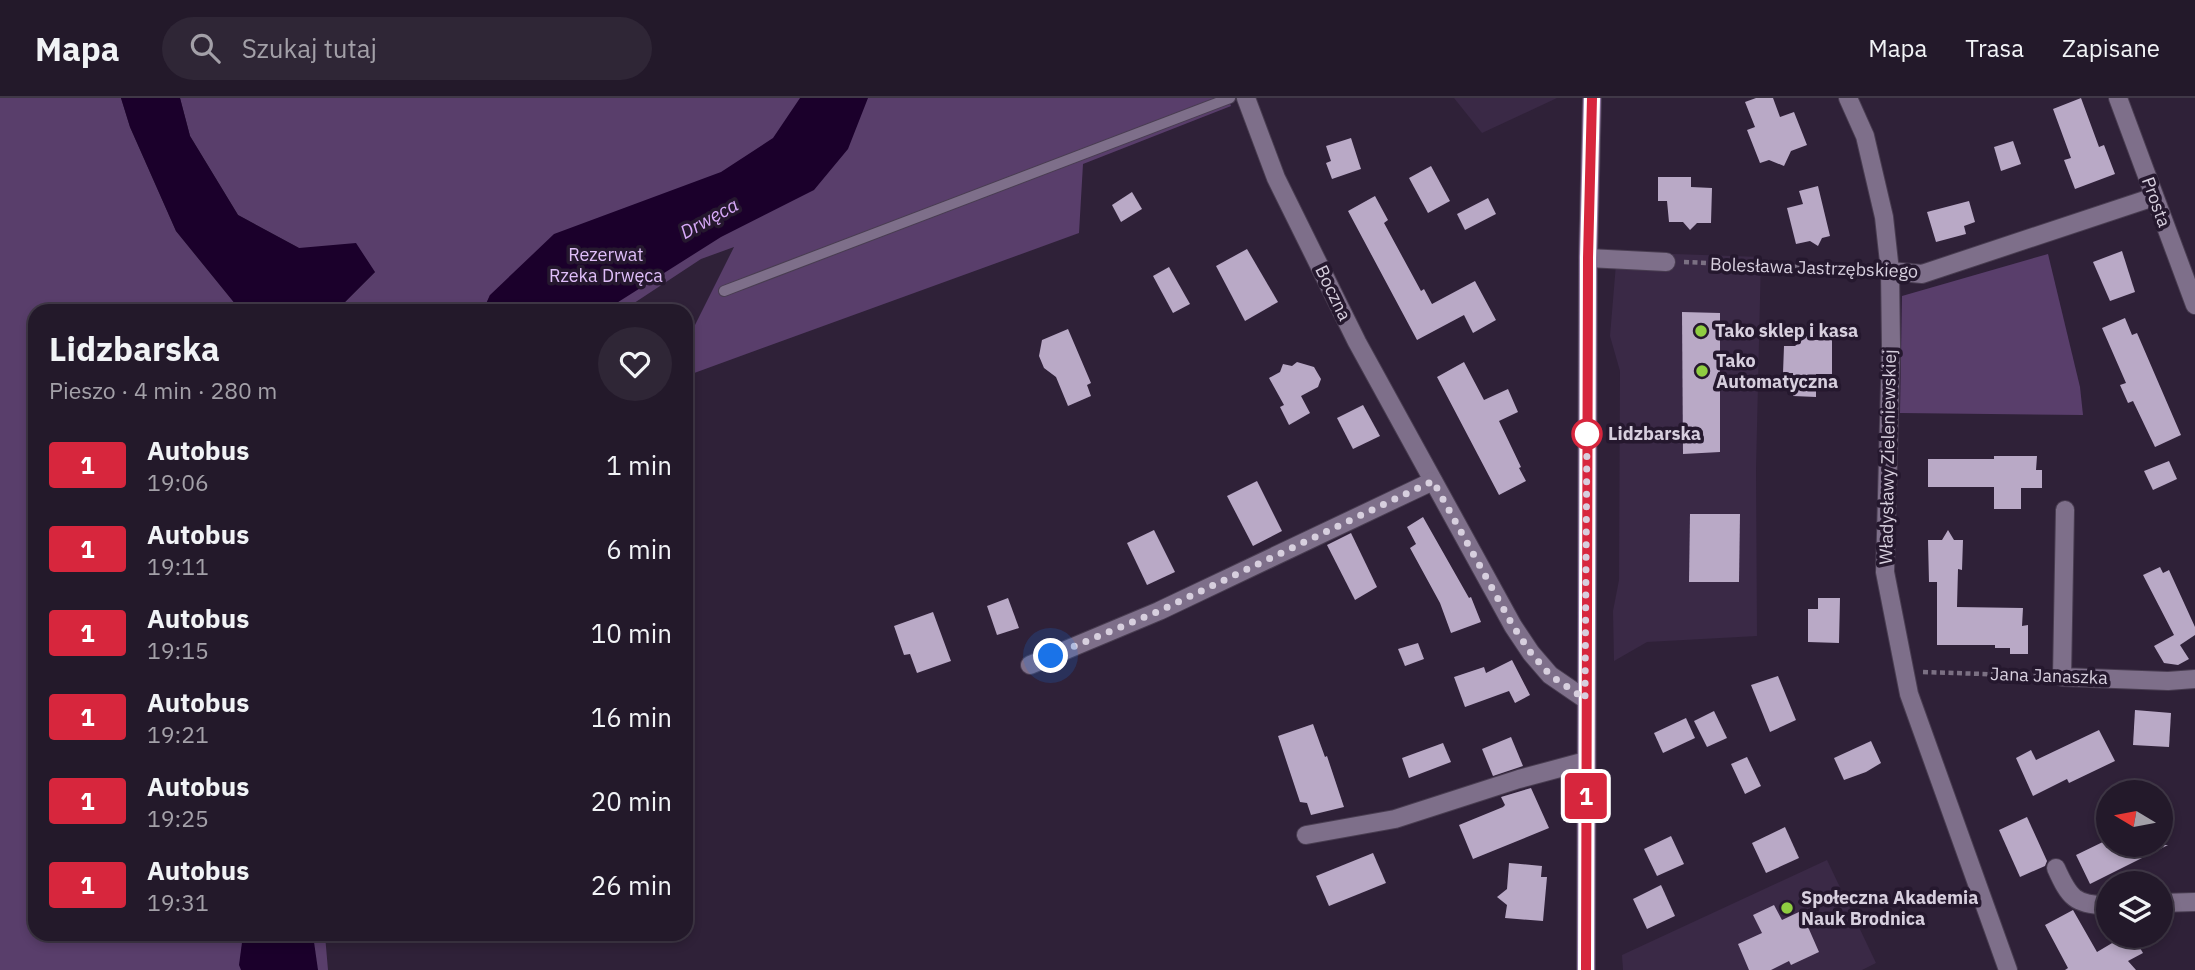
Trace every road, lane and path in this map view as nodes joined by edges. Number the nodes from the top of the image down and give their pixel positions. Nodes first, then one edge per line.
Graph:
1 (1230, 98) edge
2 (1246, 98) edge
3 (1592, 98) edge
4 (1848, 98) edge
5 (2118, 98) edge
6 (2154, 197) junction
7 (1588, 258) junction
8 (1666, 261) joint
9 (1890, 271) junction
10 (724, 291) dead end
11 (2195, 305) edge
12 (1433, 481) junction
13 (2065, 510) dead end
14 (1030, 665) dead end
15 (1903, 671) junction
16 (2062, 677) junction
17 (2195, 679) edge
18 (1585, 699) junction
19 (1586, 761) junction
20 (1306, 835) dead end
21 (2056, 868) dead end
22 (2195, 902) edge
23 (2173, 903) edge
24 (2096, 904) edge
25 (1586, 970) edge
26 (2008, 970) edge

1 - 10 lane
2 - 12 street, Boczna
3 - 7 main road
4 - 9 street, Władysławy Zieleniewskiej
5 - 6 street, Prosta
6 - 9 street, Bolesława Jastrzębskiego
6 - 11 street, Prosta
7 - 8 street
7 - 18 main road
8 - 9 path, Bolesława Jastrzębskiego
9 - 15 street, Władysławy Zieleniewskiej
12 - 14 street
12 - 18 street, Boczna
13 - 16 street
15 - 16 path, Jana Janaszka
15 - 26 street, Władysławy Zieleniewskiej
16 - 17 street, Jana Janaszka
18 - 19 main road
19 - 20 street
19 - 25 main road
21 - 24 street
22 - 23 street

